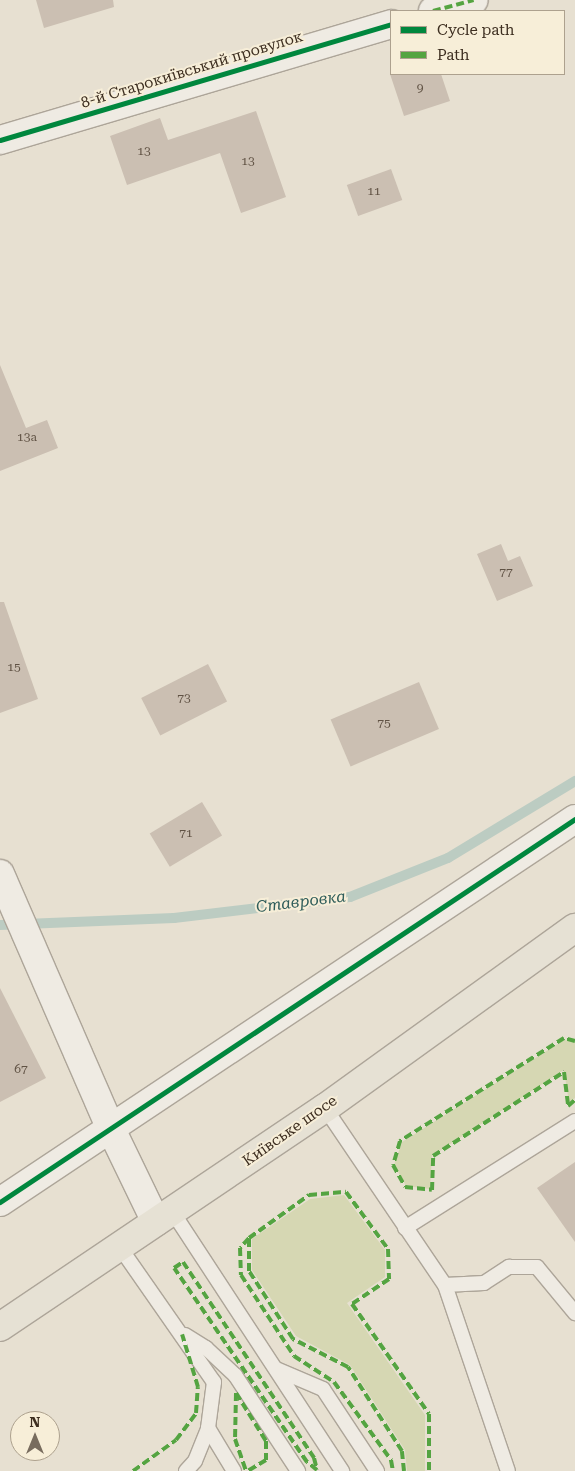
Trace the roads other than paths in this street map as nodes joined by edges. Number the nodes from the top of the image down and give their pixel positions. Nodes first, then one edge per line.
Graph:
1 (474, 0) edge
2 (437, 10) edge
3 (390, 24) edge
4 (0, 140) edge
5 (575, 819) edge
6 (0, 874) edge
7 (575, 928) edge
8 (326, 1108) junction
9 (575, 1121) edge
10 (111, 1129) junction
11 (0, 1202) edge
12 (164, 1217) junction
13 (405, 1228) junction
14 (119, 1246) junction
15 (445, 1286) junction
16 (575, 1313) edge
17 (0, 1327) edge
18 (182, 1334) junction
19 (276, 1370) junction
20 (208, 1428) junction
21 (330, 1452) junction
22 (230, 1468) edge
23 (186, 1471) edge
24 (298, 1471) edge
25 (331, 1471) edge
26 (342, 1471) edge
27 (378, 1471) edge
28 (508, 1471) edge

1 - 2 street
3 - 4 street, 8-й Старокиївський провулок
5 - 10 street
6 - 10 street
7 - 8 main road, Київське шосе
8 - 12 main road, Київське шосе
8 - 13 lane
9 - 13 lane
10 - 11 street
10 - 12 street
12 - 14 main road, Київське шосе
12 - 19 lane
13 - 15 lane
14 - 17 main road, Київське шосе
14 - 18 lane
15 - 16 lane
15 - 28 lane
18 - 20 lane
18 - 24 lane
19 - 21 lane
19 - 27 lane
20 - 22 lane
20 - 23 lane
21 - 25 lane
21 - 26 lane

